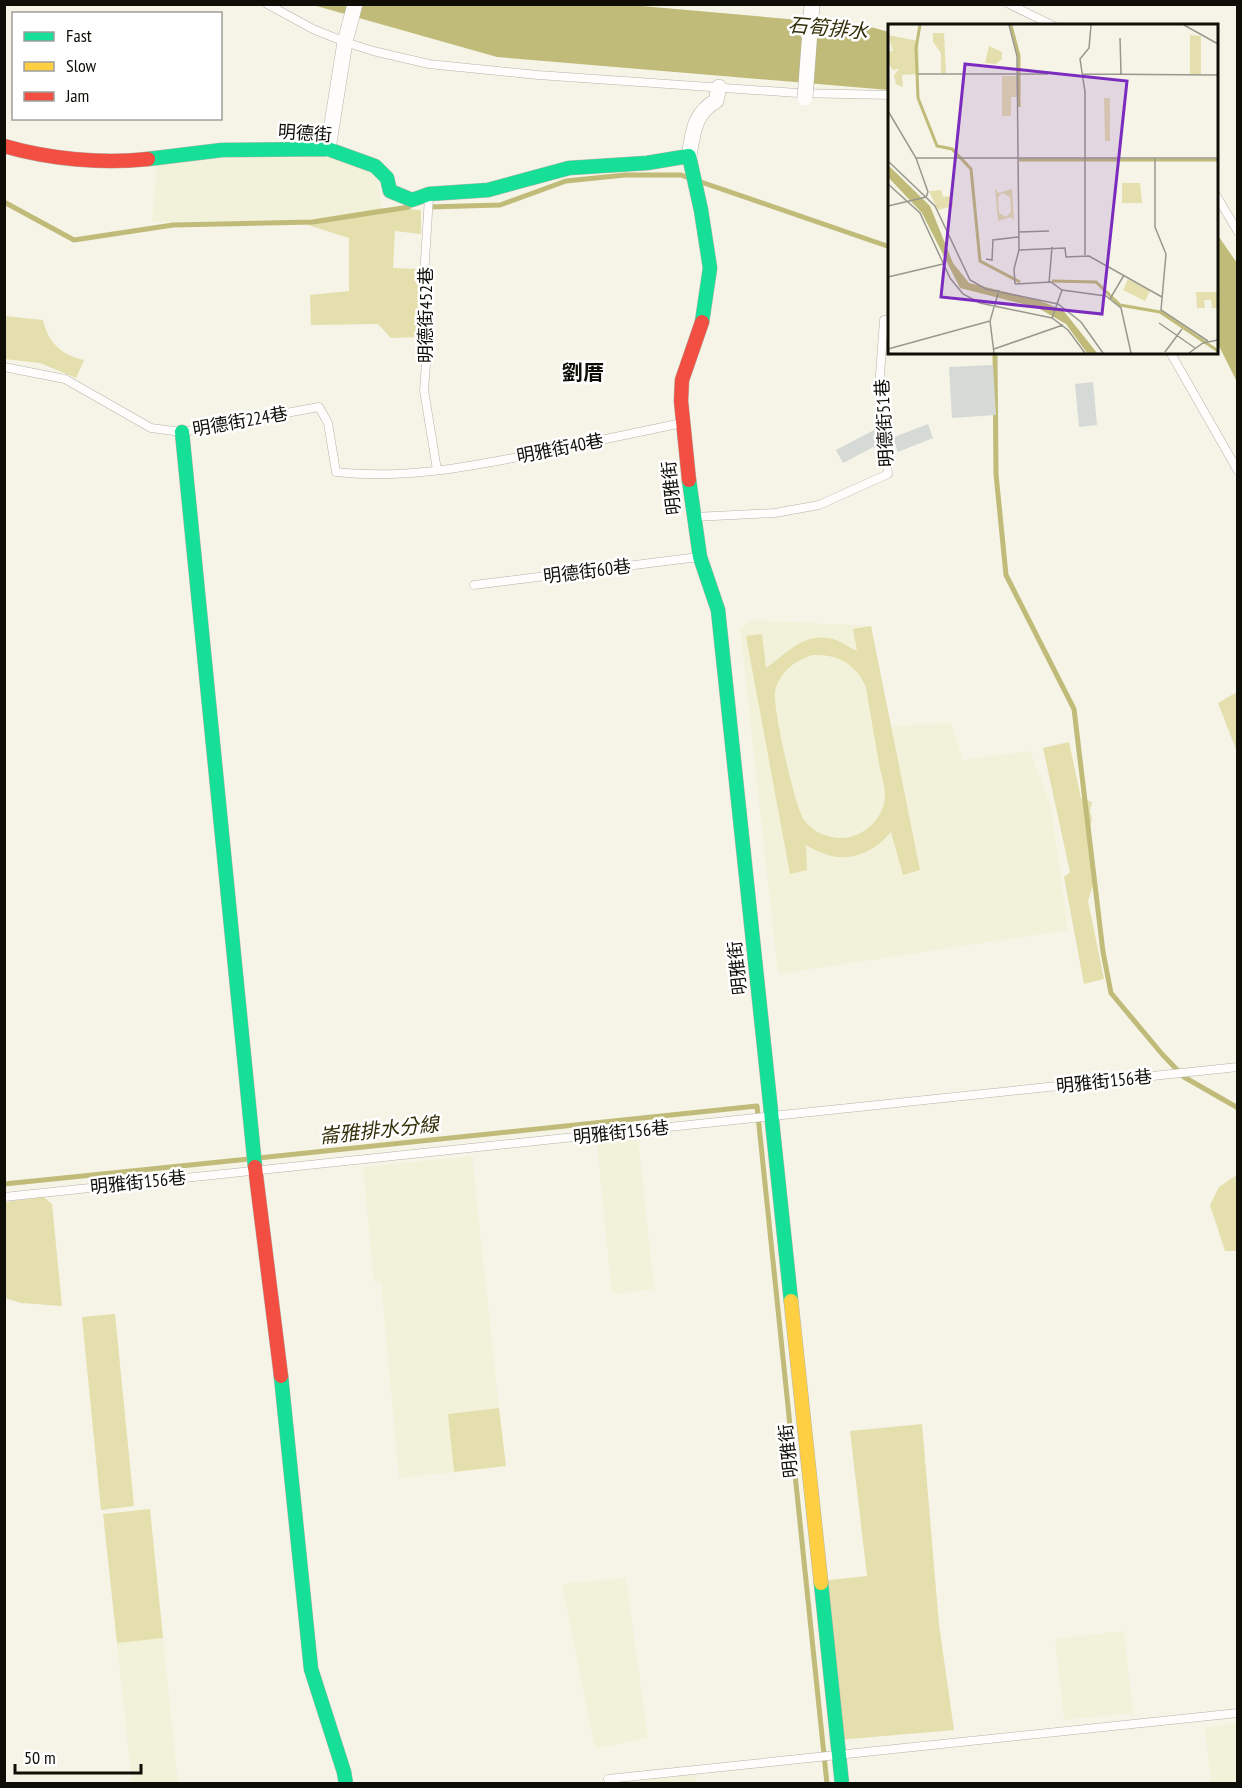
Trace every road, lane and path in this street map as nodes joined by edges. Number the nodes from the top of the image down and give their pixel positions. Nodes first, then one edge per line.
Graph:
1 (267, 4) edge
2 (355, 4) edge
3 (812, 4) edge
4 (1009, 4) edge
5 (1050, 24) edge
6 (345, 42) junction
7 (719, 87) junction
8 (888, 95) edge
9 (805, 98) dead end
10 (4, 146) edge
11 (328, 149) junction
12 (689, 156) junction
13 (429, 194) junction
14 (1218, 198) edge
15 (1238, 232) edge
16 (888, 320) edge
17 (1171, 354) edge
18 (4, 367) edge
19 (682, 423) junction
20 (182, 432) junction
21 (437, 470) junction
22 (1238, 471) edge
23 (693, 517) junction
24 (700, 557) junction
25 (474, 585) dead end
26 (1238, 1067) edge
27 (771, 1117) junction
28 (255, 1169) junction
29 (4, 1197) edge
30 (1238, 1713) edge
31 (839, 1755) junction
32 (608, 1779) dead end
33 (346, 1784) edge
34 (842, 1784) edge

1 - 6 lane
2 - 6 street
3 - 9 street, bridge
4 - 5 lane
6 - 7 lane
6 - 11 street
7 - 8 lane
7 - 12 street
10 - 11 street, 明德街
11 - 13 street, 明德街
12 - 13 street, 明德街
12 - 19 street, 明雅街
13 - 21 lane, 明德街452巷
14 - 15 lane
16 - 23 lane, 明德街51巷
17 - 22 lane
18 - 20 lane, 明德街224巷
19 - 21 lane, 明雅街40巷
19 - 23 street, 明雅街
20 - 21 lane, 明德街224巷
20 - 28 street
23 - 24 street, 明雅街
24 - 25 lane, 明德街60巷
24 - 27 street, 明雅街
26 - 27 lane, 明雅街156巷
27 - 28 lane, 明雅街156巷
27 - 31 street, 明雅街
28 - 29 lane, 明雅街156巷
28 - 33 street
30 - 31 lane
31 - 32 lane
31 - 34 street, 明雅街

